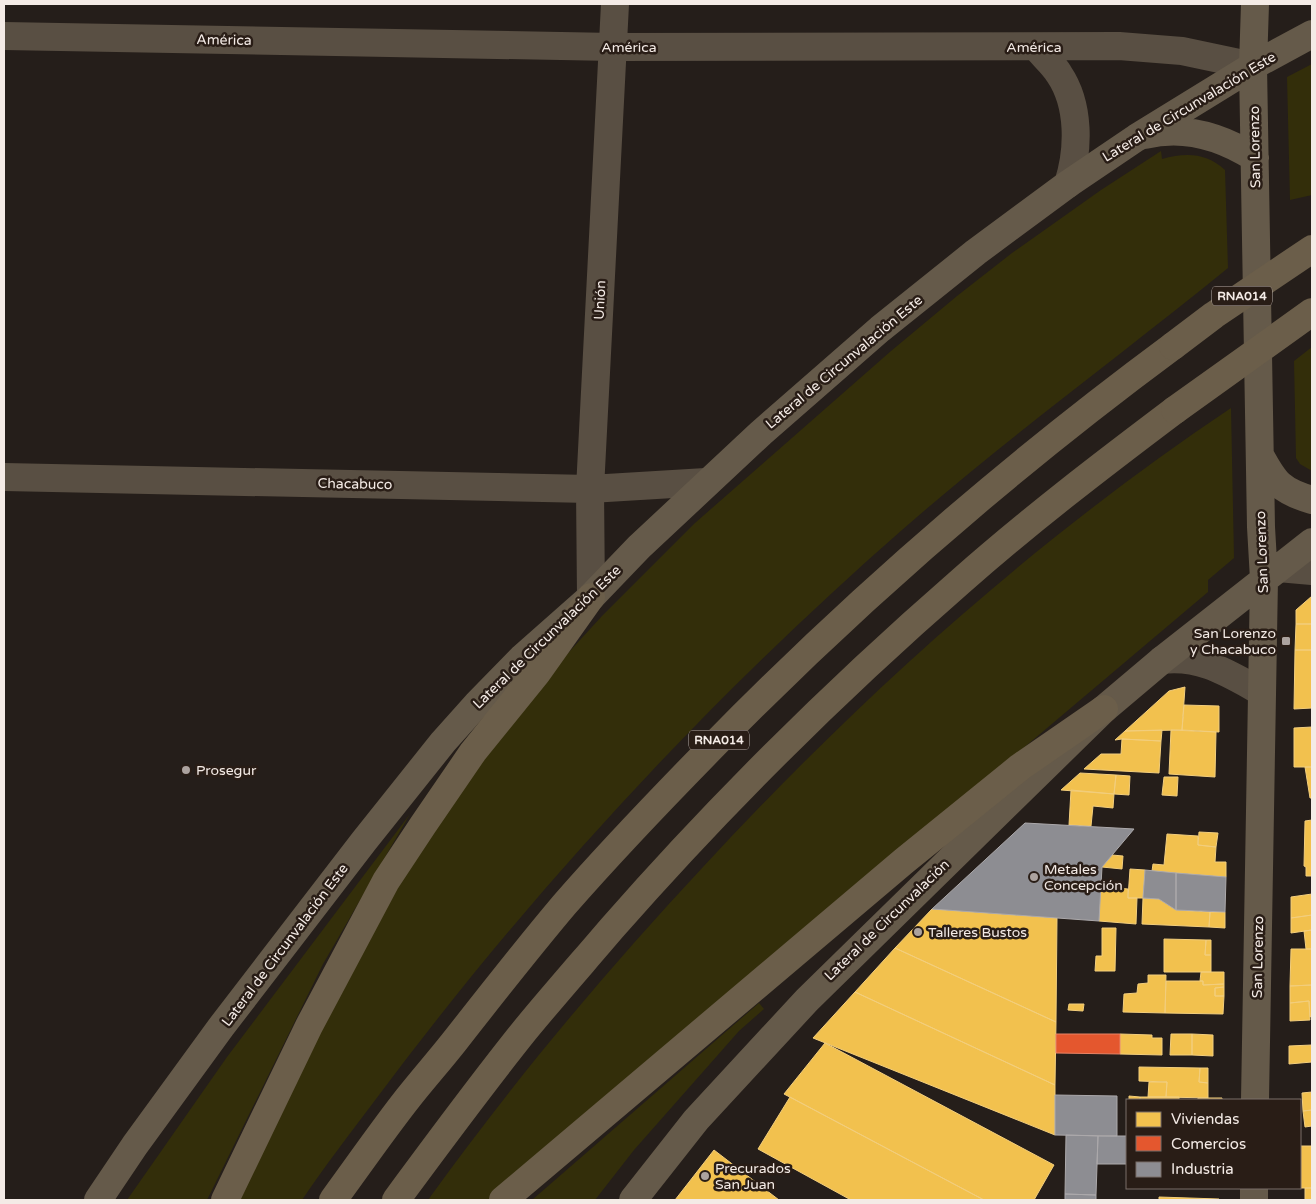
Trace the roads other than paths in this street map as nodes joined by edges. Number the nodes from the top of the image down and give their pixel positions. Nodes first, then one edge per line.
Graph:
1 (615, 4) edge
2 (1255, 4) edge
3 (1312, 34) edge
4 (4, 36) edge
5 (1036, 47) junction
6 (614, 48) junction
7 (1253, 66) junction
8 (1136, 138) junction
9 (1255, 158) junction
10 (1068, 184) junction
11 (1312, 249) edge
12 (1312, 312) edge
13 (1260, 455) junction
14 (4, 477) edge
15 (706, 482) junction
16 (590, 489) junction
17 (1312, 500) edge
18 (1312, 542) edge
19 (1312, 571) edge
20 (1271, 574) junction
21 (591, 597) junction
22 (1162, 660) junction
23 (1262, 692) junction
24 (1104, 709) junction
25 (1256, 1099) edge
26 (98, 1200) edge
27 (225, 1200) edge
28 (333, 1200) edge
29 (396, 1200) edge
30 (503, 1200) edge
31 (633, 1200) edge

1 - 6 street, Unión
2 - 7 street, San Lorenzo
3 - 7 street, Lateral de Circunvalación Este
4 - 6 street, América
5 - 6 street, América
5 - 7 street, América
5 - 10 street
6 - 16 street, Unión
7 - 8 street, Lateral de Circunvalación Este
7 - 9 street, San Lorenzo
8 - 9 street
8 - 10 street, Lateral de Circunvalación Este
9 - 13 street, San Lorenzo
10 - 15 street, Lateral de Circunvalación Este
11 - 28 highway, RNA014, bridge
12 - 29 highway, bridge
13 - 17 street
13 - 20 street, San Lorenzo
14 - 16 street, Chacabuco
15 - 16 street, Chacabuco
15 - 21 street, Lateral de Circunvalación Este
16 - 21 street, Unión
18 - 20 street, Lateral de Circunvalación
19 - 20 street
20 - 22 street, Lateral de Circunvalación
20 - 23 street, San Lorenzo
21 - 26 street, Lateral de Circunvalación Este
21 - 27 highway
22 - 23 street
22 - 24 street, Lateral de Circunvalación
23 - 25 street, San Lorenzo
24 - 30 highway
24 - 31 street, Lateral de Circunvalación

